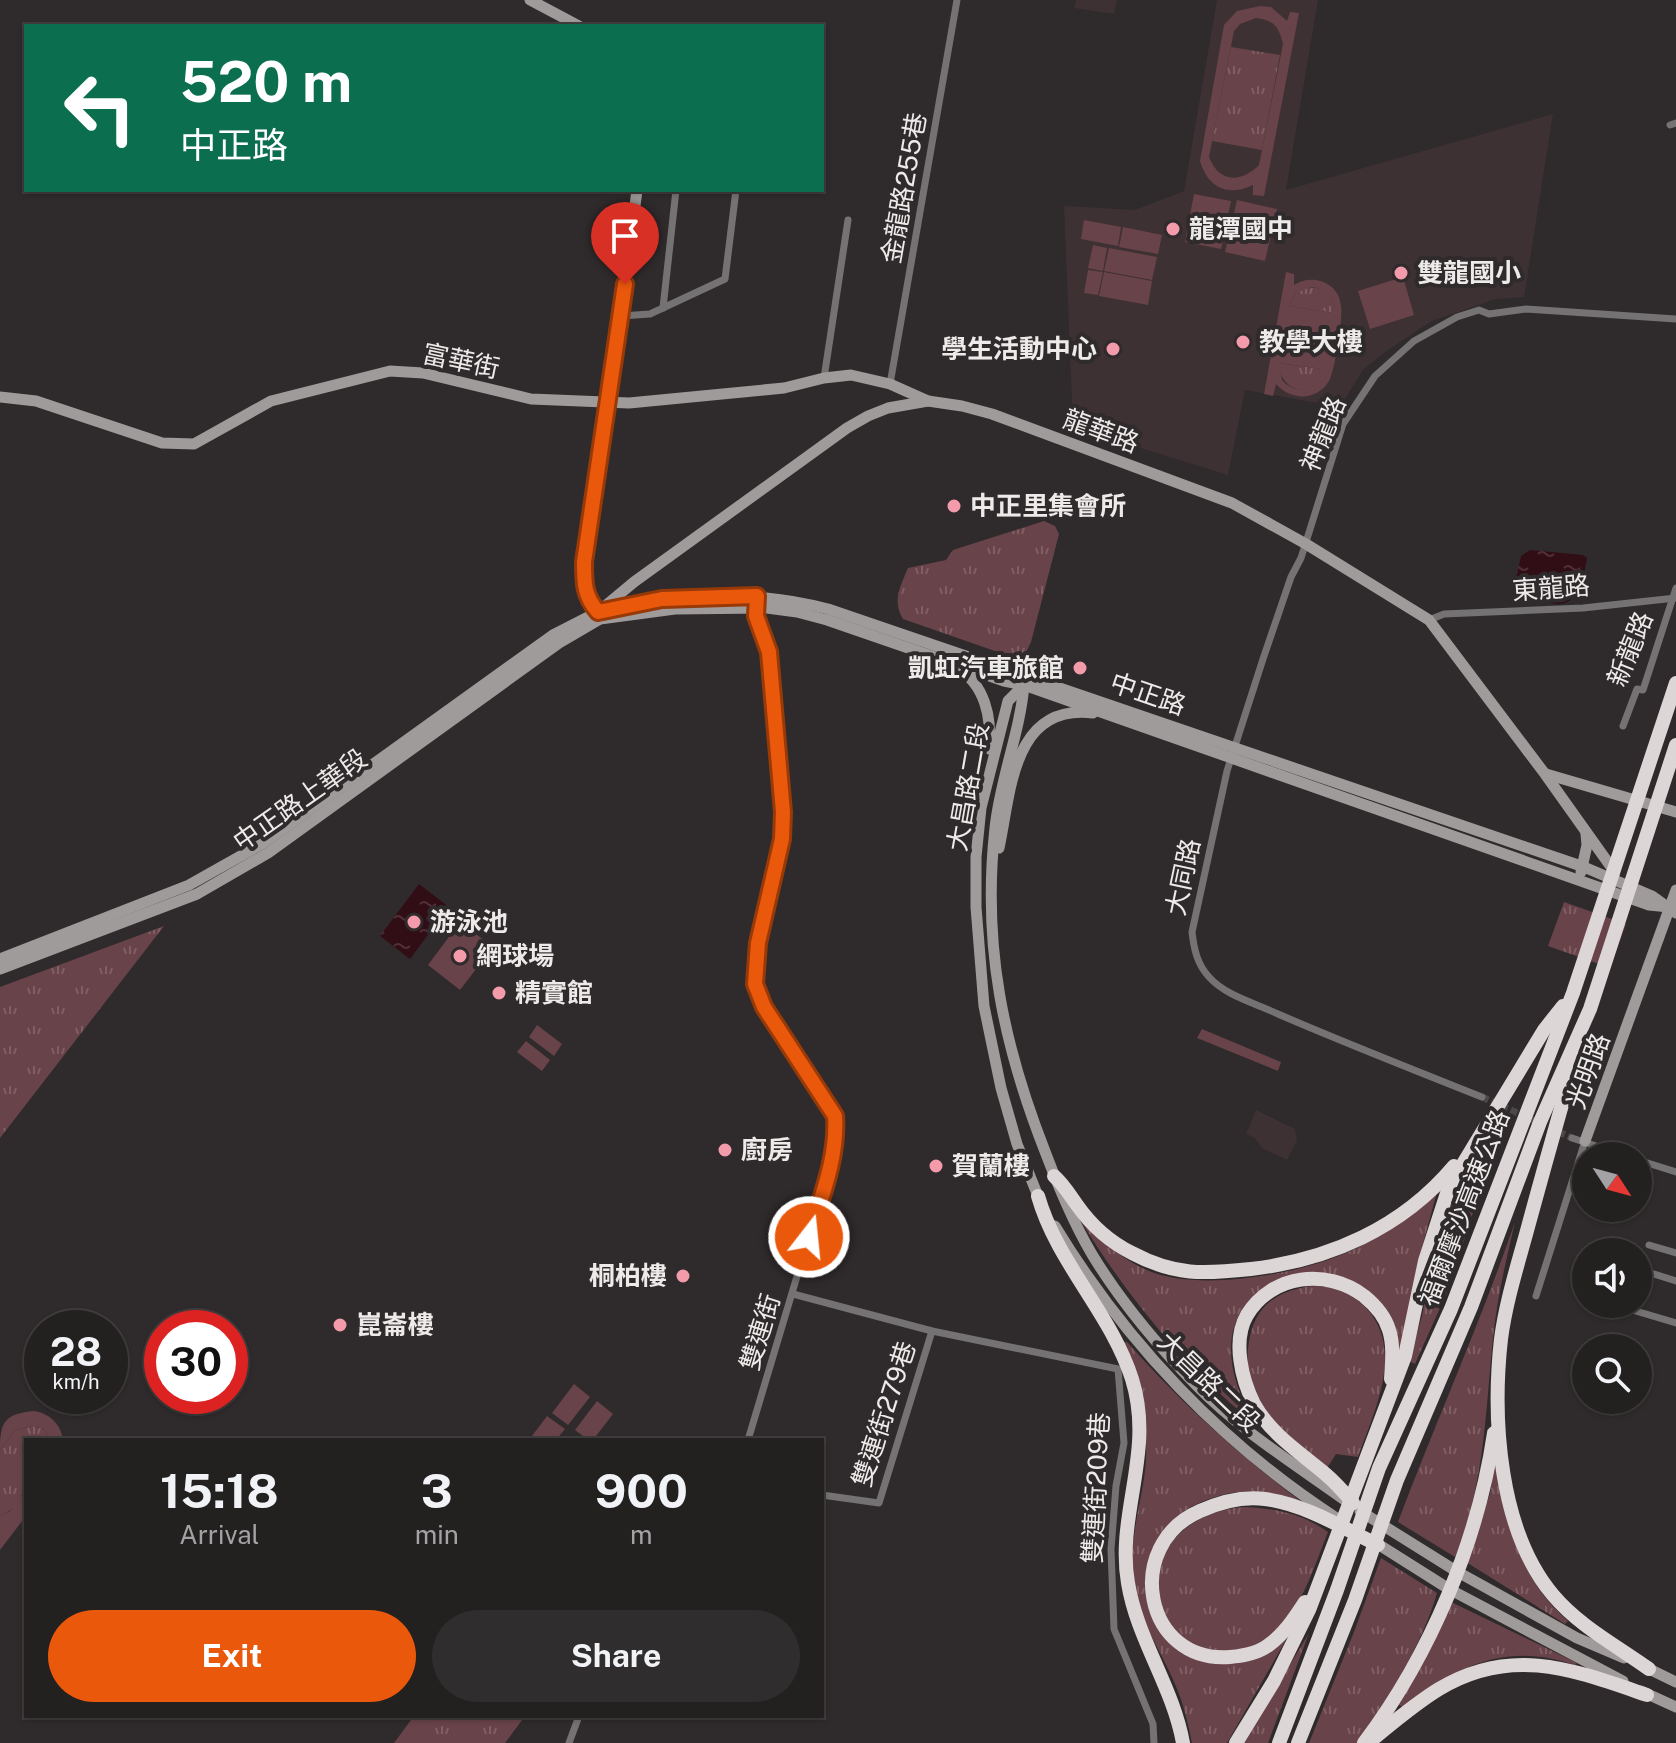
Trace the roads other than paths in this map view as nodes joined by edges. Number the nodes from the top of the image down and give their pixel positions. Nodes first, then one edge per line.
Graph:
1 (530, 0) edge
2 (957, 0) edge
3 (575, 24) edge
4 (637, 192) edge
5 (676, 192) edge
6 (736, 192) edge
7 (848, 220) dead end
8 (663, 308) junction
9 (621, 316) junction
10 (1676, 319) edge
11 (824, 378) junction
12 (890, 384) junction
13 (0, 397) edge
14 (606, 401) junction
15 (928, 401) junction
16 (1306, 544) junction
17 (1676, 588) edge
18 (1675, 598) edge
19 (756, 601) junction
20 (599, 616) junction
21 (1429, 620) junction
22 (941, 658) junction
23 (1676, 683) edge
24 (1024, 685) junction
25 (1116, 718) junction
26 (1623, 726) dead end
27 (1676, 745) edge
28 (1233, 753) junction
29 (1545, 774) junction
30 (981, 808) junction
31 (1676, 812) edge
32 (1586, 834) junction
33 (1581, 873) junction
34 (992, 880) junction
35 (1613, 885) junction
36 (1676, 890) edge
37 (1674, 909) edge
38 (0, 959) edge
39 (0, 969) edge
40 (1573, 993) junction
41 (1590, 1009) junction
42 (1482, 1097) tunnel mouth
43 (1572, 1138) tunnel mouth
44 (1477, 1139) junction
45 (1585, 1141) junction
46 (1652, 1164) edge
47 (1676, 1172) edge
48 (1054, 1176) junction
49 (1038, 1196) junction
50 (1652, 1246) edge
51 (1676, 1253) edge
52 (1652, 1273) edge
53 (1676, 1281) edge
54 (793, 1294) junction
55 (1536, 1296) dead end
56 (1652, 1316) edge
57 (1676, 1323) edge
58 (932, 1331) junction
59 (1499, 1398) junction
60 (1389, 1399) junction
61 (749, 1438) edge
62 (824, 1495) edge
63 (1365, 1515) junction
64 (1378, 1545) junction
65 (1456, 1571) junction
66 (1321, 1576) junction
67 (1449, 1589) junction
68 (1649, 1669) junction
69 (1676, 1682) edge
70 (1647, 1695) junction
71 (1676, 1707) edge
72 (578, 1718) edge
73 (569, 1743) edge
74 (1154, 1743) edge
75 (1183, 1743) edge
76 (1236, 1743) edge
77 (1279, 1743) edge
78 (1298, 1743) edge
79 (1366, 1743) edge

1 - 3 main road
2 - 12 street, 金龍路255巷
4 - 9 main road
5 - 8 street
6 - 8 street
7 - 11 street
8 - 9 street
9 - 14 main road
10 - 16 street, 神龍路
11 - 12 main road, 富華街
11 - 14 main road, 富華街
12 - 15 main road, 富華街
13 - 14 main road, 富華街
14 - 20 main road
15 - 16 main road, 龍華路
15 - 20 main road, 龍華路
16 - 21 main road, 龍華路
16 - 28 street, 大同路
17 - 18 street, 新龍路
18 - 21 street, 東龍路
18 - 26 street, 新龍路
19 - 20 main road, 中正路
19 - 22 main road, 中正路
19 - 28 main road, 中正路
19 - 54 street, 雙連街
20 - 38 main road, 中正路上華段
20 - 39 main road, 中正路上華段
21 - 29 main road, 龍華路
22 - 24 main road, 中正路
22 - 30 main road
23 - 40 highway, 福爾摩沙高速公路
24 - 25 main road, 中正路
24 - 30 main road, 大昌路二段
24 - 34 main road, 大昌路二段
25 - 28 main road, 中正路
25 - 34 main road
27 - 41 highway, 福爾摩沙高速公路
28 - 33 main road, 中正路
28 - 42 street, 大同路
29 - 31 main road
29 - 32 main road, 龍華路
30 - 49 main road, 大昌路二段
32 - 33 main road
32 - 35 main road, 龍華路
33 - 35 main road, 中正路
34 - 48 main road, 大昌路二段
35 - 37 main road, 中正路
36 - 37 main road
37 - 45 main road, 光明路
40 - 44 highway
40 - 77 highway, 福爾摩沙高速公路
41 - 59 highway
41 - 78 highway, 福爾摩沙高速公路
43 - 45 street
44 - 48 highway
44 - 60 highway
45 - 55 street, 光明路
46 - 47 street
48 - 63 main road, 大昌路二段
49 - 64 main road, 大昌路二段
49 - 75 highway
50 - 51 street
52 - 53 street
54 - 58 street, 雙連街209巷
54 - 61 street, 雙連街
56 - 57 street
58 - 62 street, 雙連街279巷
58 - 74 street, 雙連街209巷
59 - 65 highway
59 - 68 highway
60 - 63 highway
60 - 66 highway
63 - 65 main road, 大昌路二段
64 - 66 highway
64 - 67 main road, 大昌路二段
65 - 67 highway
65 - 68 main road, 大昌路二段
66 - 76 highway
67 - 70 main road, 大昌路二段
67 - 79 highway
68 - 69 main road, 大昌路二段
70 - 71 main road, 大昌路二段
70 - 79 highway
72 - 73 street

